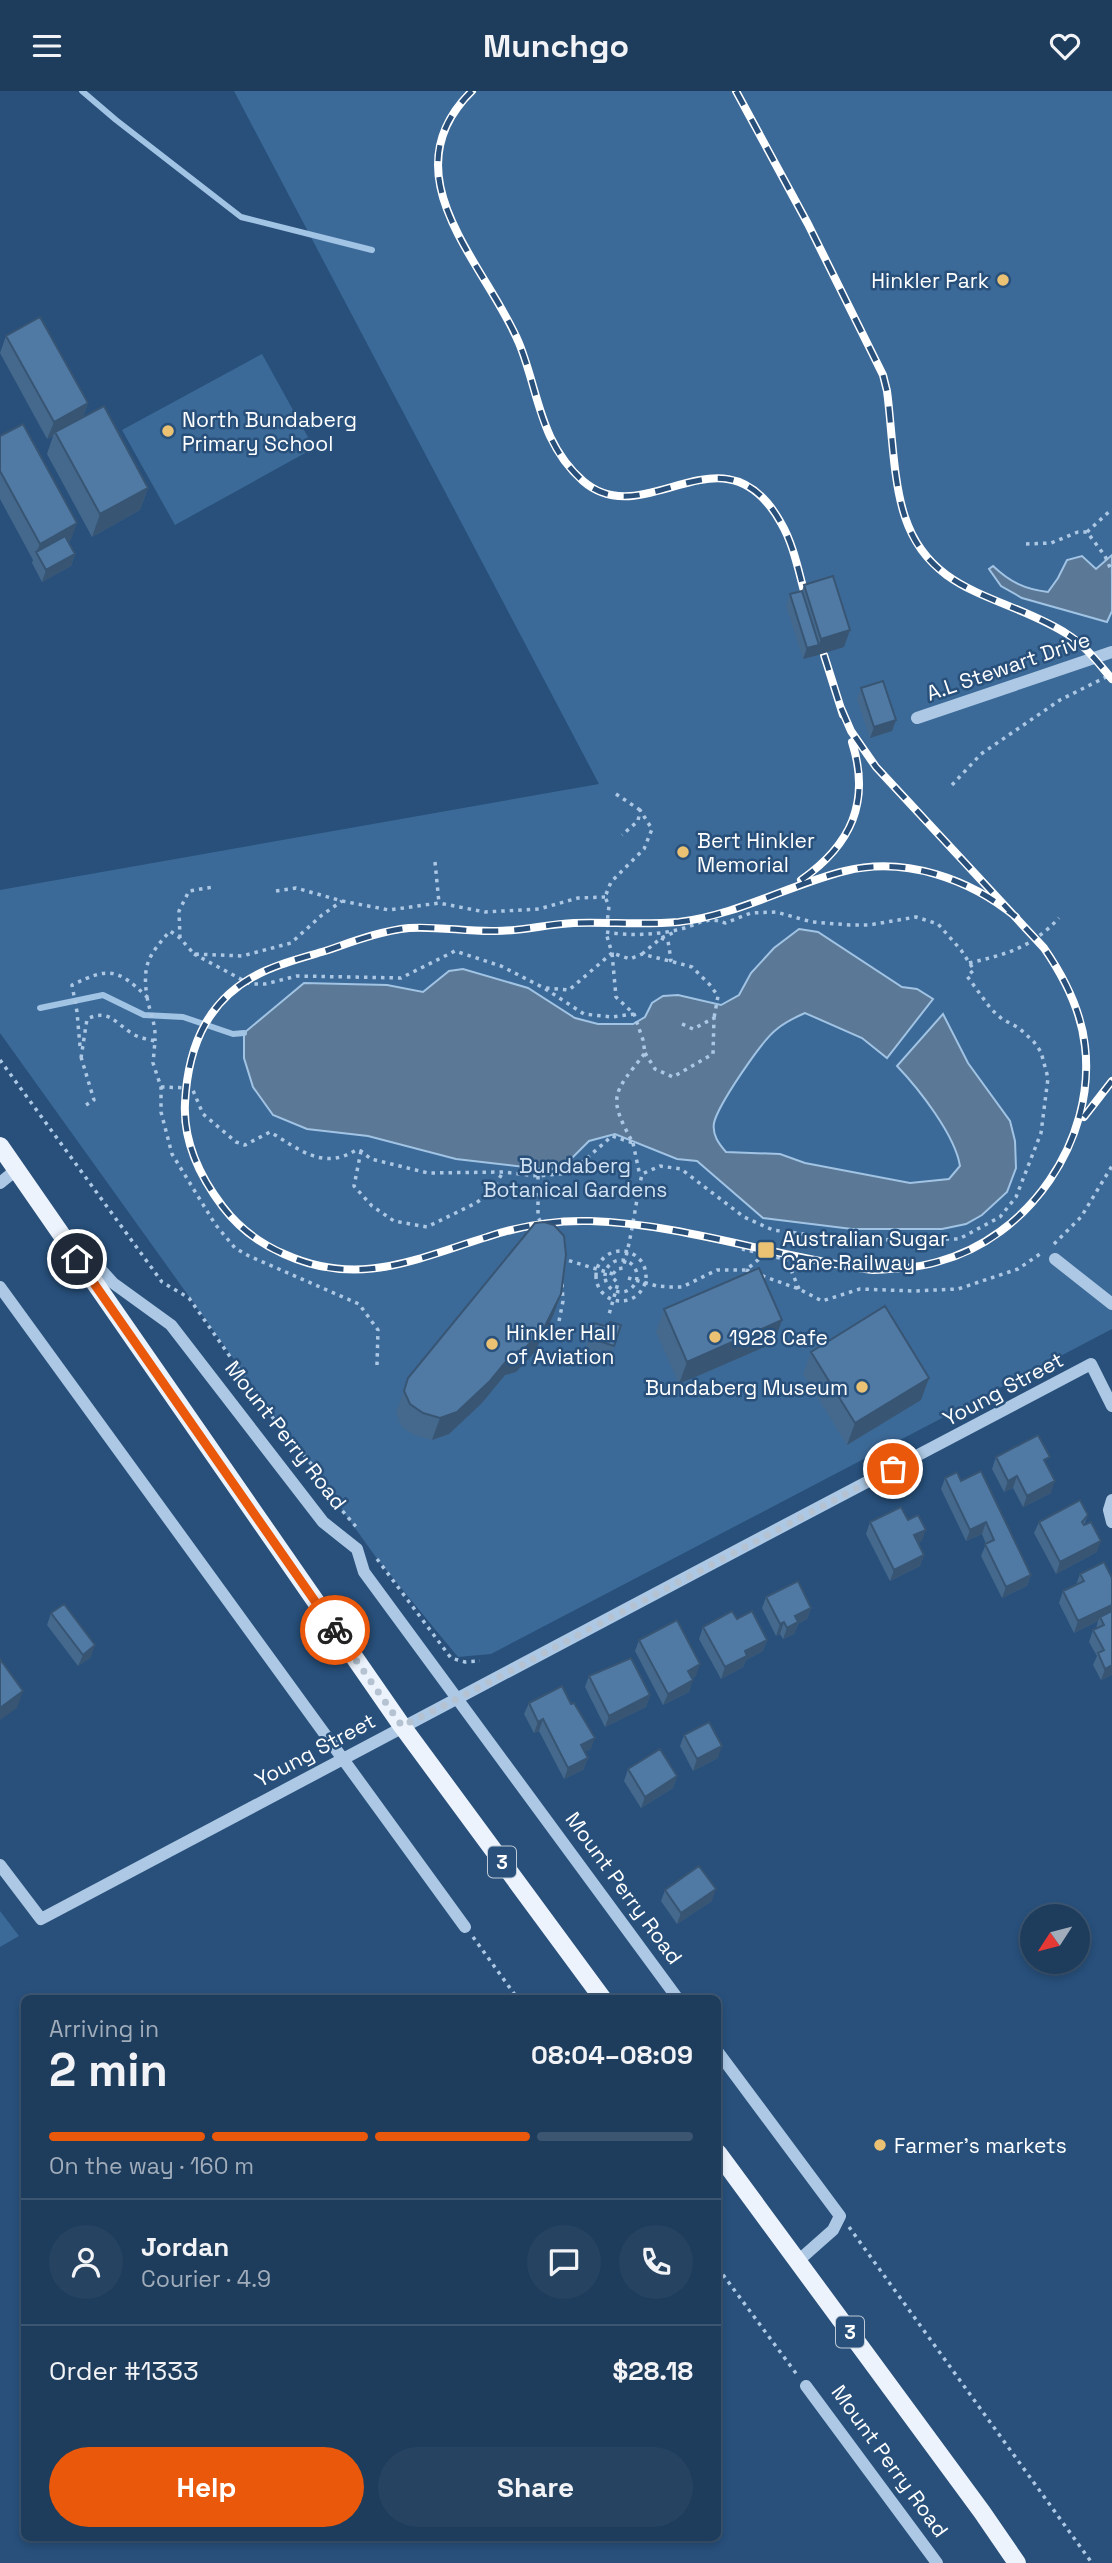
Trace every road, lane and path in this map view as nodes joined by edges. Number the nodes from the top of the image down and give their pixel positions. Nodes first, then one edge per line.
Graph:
1 (1112, 509) edge
2 (1087, 532) junction
3 (1026, 544) dead end
4 (1112, 572) edge
5 (1112, 652) edge
6 (1112, 674) edge
7 (917, 718) dead end
8 (952, 785) dead end
9 (616, 794) dead end
10 (640, 810) junction
11 (622, 835) dead end
12 (435, 862) dead end
13 (213, 887) dead end
14 (276, 891) dead end
15 (605, 897) junction
16 (342, 901) junction
17 (439, 903) junction
18 (1059, 918) dead end
19 (678, 930) junction
20 (606, 932) junction
21 (180, 938) junction
22 (661, 938) junction
23 (612, 953) junction
24 (194, 954) junction
25 (642, 954) junction
26 (669, 961) junction
27 (969, 963) junction
28 (145, 978) junction
29 (134, 984) junction
30 (544, 988) junction
31 (147, 997) junction
32 (634, 1014) junction
33 (714, 1018) junction
34 (680, 1023) dead end
35 (155, 1041) junction
36 (645, 1053) junction
37 (81, 1058) junction
38 (0, 1060) edge
39 (161, 1087) junction
40 (86, 1105) dead end
41 (634, 1143) junction
42 (0, 1146) edge
43 (361, 1151) junction
44 (1112, 1166) edge
45 (16, 1170) junction
46 (503, 1172) junction
47 (538, 1176) junction
48 (0, 1182) edge
49 (639, 1189) junction
50 (31, 1192) junction
51 (547, 1233) edge
52 (742, 1249) dead end
53 (560, 1251) edge
54 (628, 1252) junction
55 (761, 1253) junction
56 (1053, 1253) joint
57 (1040, 1254) dead end
58 (567, 1260) junction
59 (625, 1261) junction
60 (795, 1262) junction
61 (802, 1263) dead end
62 (561, 1264) edge
63 (597, 1268) junction
64 (623, 1268) junction
65 (746, 1270) junction
66 (606, 1271) junction
67 (613, 1274) junction
68 (561, 1277) edge
69 (628, 1278) junction
70 (636, 1280) junction
71 (618, 1283) junction
72 (645, 1283) junction
73 (0, 1287) edge
74 (799, 1289) junction
75 (616, 1291) junction
76 (613, 1300) junction
77 (1112, 1304) edge
78 (608, 1318) dead end
79 (559, 1321) edge
80 (377, 1365) dead end
81 (1112, 1406) edge
82 (1112, 1500) edge
83 (1112, 1522) edge
84 (361, 1533) dead end
85 (372, 1551) dead end
86 (480, 1661) dead end
87 (457, 1699) junction
88 (402, 1726) junction
89 (340, 1758) junction
90 (0, 1865) edge
91 (465, 1927) joint
92 (515, 1995) edge
93 (600, 1995) edge
94 (675, 1995) edge
95 (721, 2056) edge
96 (721, 2157) edge
97 (841, 2215) junction
98 (798, 2261) junction
99 (721, 2272) edge
100 (806, 2386) joint
101 (982, 2512) junction
102 (936, 2563) edge
103 (1017, 2563) edge
104 (1026, 2563) edge
105 (1092, 2563) edge

1 - 2 path
2 - 3 path
2 - 4 path
5 - 7 street, A.L Stewart Drive
6 - 8 path
9 - 10 path
10 - 11 path
10 - 15 path
12 - 17 path
13 - 21 path
14 - 16 path
15 - 17 path
15 - 20 path
16 - 17 path
16 - 24 path
18 - 27 path
19 - 20 path
19 - 22 path
19 - 27 path
20 - 23 path
21 - 24 path
21 - 28 path
22 - 25 path
22 - 26 path
23 - 25 path
23 - 30 path
23 - 32 path
24 - 30 path
25 - 26 path
26 - 33 path
27 - 49 path
28 - 29 path
28 - 31 path
29 - 31 path
29 - 37 path
30 - 32 path
31 - 35 path
32 - 36 path
33 - 34 path
33 - 36 path
35 - 37 path
35 - 39 path
36 - 41 path
37 - 40 path
38 - 84 path
39 - 43 path
39 - 80 path
41 - 47 path
41 - 49 path
42 - 45 main road, Mount Perry Road / 3
43 - 46 path
43 - 46 path
44 - 56 path
45 - 48 street
45 - 50 main road, Mount Perry Road / 3
46 - 47 path
47 - 51 path
49 - 54 path
50 - 87 street, Mount Perry Road
50 - 88 main road, Mount Perry Road / 3
52 - 55 path
53 - 58 path
54 - 59 path
54 - 63 path
54 - 72 path
55 - 60 path
55 - 65 path
56 - 77 street
57 - 74 path
58 - 62 path
58 - 63 path
59 - 64 path
59 - 66 path
59 - 70 path
60 - 61 path
60 - 74 path
63 - 66 path
63 - 76 path
64 - 67 path
64 - 69 path
65 - 72 path
65 - 74 path
66 - 67 path
66 - 75 path
67 - 71 path
68 - 79 path
69 - 70 path
69 - 71 path
70 - 72 path
70 - 75 path
71 - 75 path
72 - 76 path
73 - 89 street
75 - 76 path
76 - 78 path
81 - 87 street, Young Street
82 - 83 street
85 - 86 path
87 - 88 street, Young Street
87 - 94 street, Mount Perry Road
88 - 89 street, Young Street
88 - 93 main road, Mount Perry Road / 3
89 - 90 street, Young Street
89 - 91 street
91 - 92 path
95 - 97 street
96 - 98 main road, Mount Perry Road / 3
97 - 98 street
97 - 105 path
98 - 101 main road, Mount Perry Road / 3
99 - 100 path
100 - 102 street, Mount Perry Road
101 - 103 main road, 3
101 - 104 main road, 3

